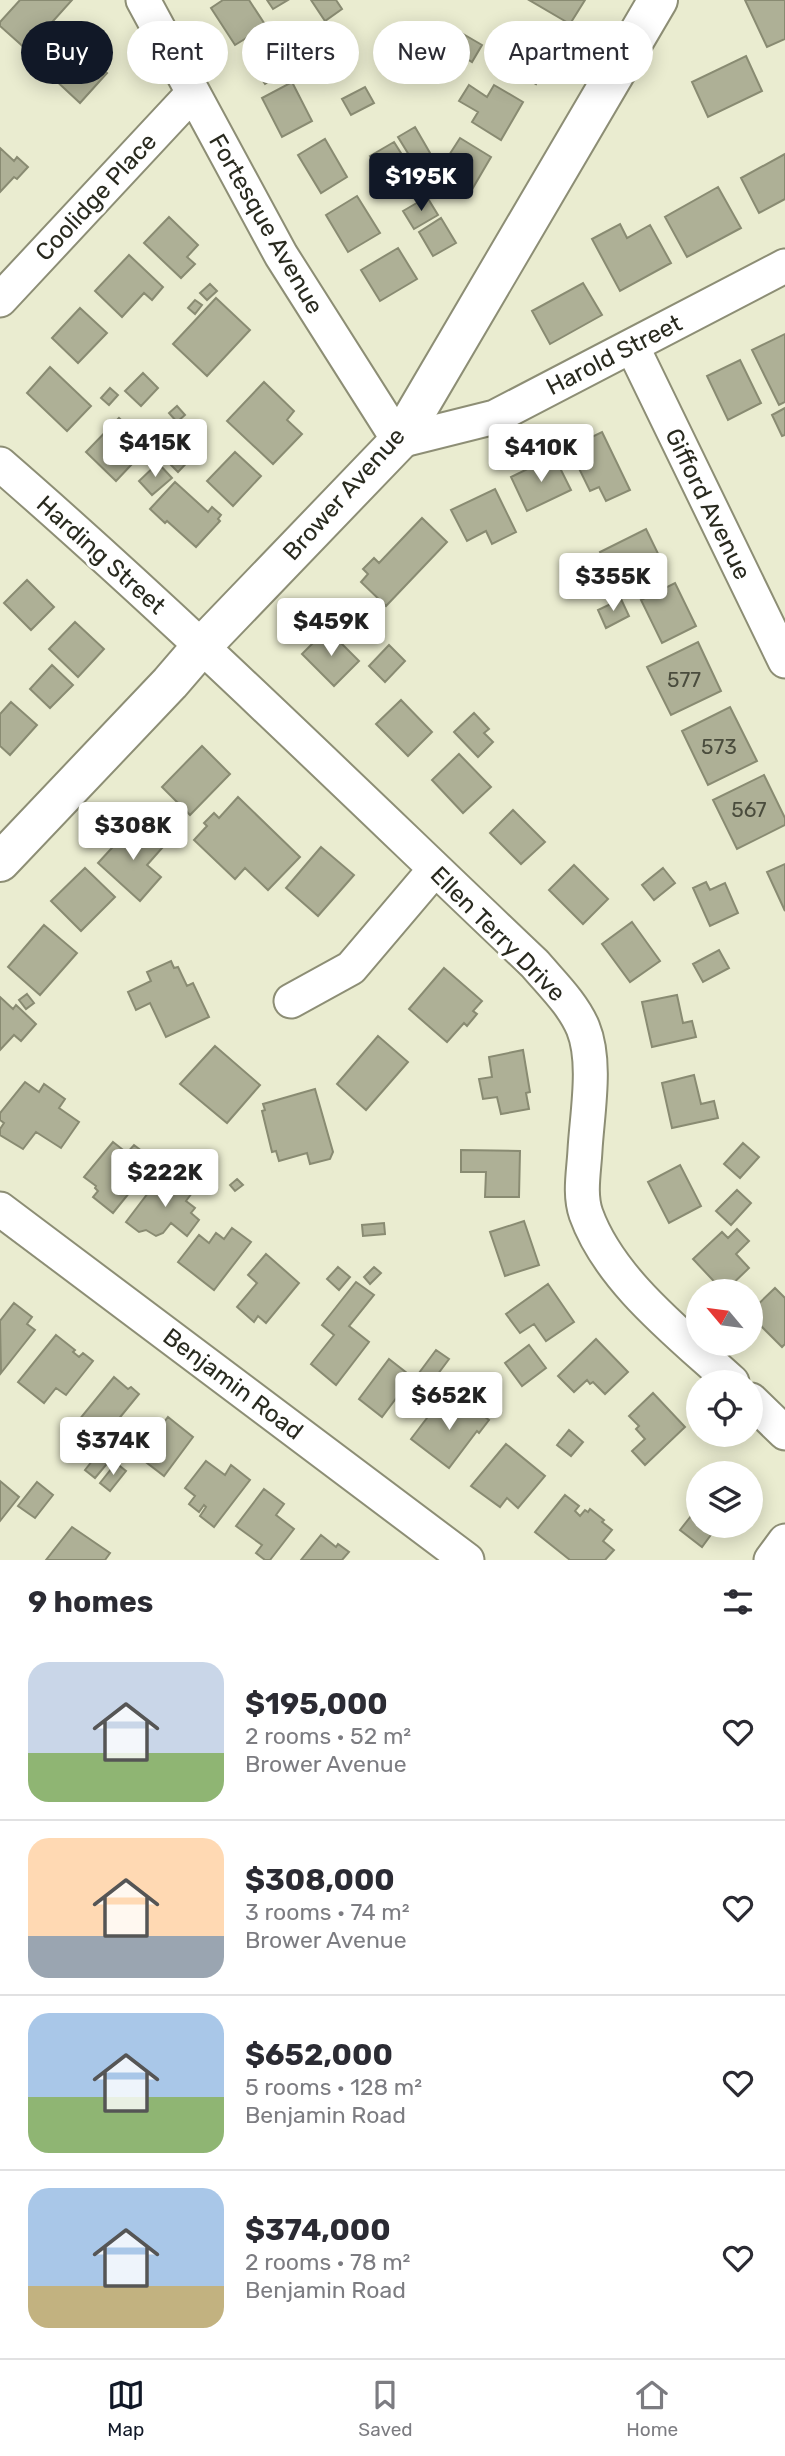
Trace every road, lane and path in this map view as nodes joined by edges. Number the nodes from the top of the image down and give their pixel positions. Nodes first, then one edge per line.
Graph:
1 (144, 0) edge
2 (658, 0) edge
3 (192, 94) junction
4 (785, 266) edge
5 (0, 300) edge
6 (632, 345) junction
7 (398, 441) junction
8 (0, 464) edge
9 (201, 647) junction
10 (784, 657) edge
11 (0, 862) edge
12 (435, 869) junction
13 (291, 1000) dead end
14 (0, 1209) edge
15 (719, 1370) edge
16 (763, 1412) edge
17 (785, 1433) edge
18 (785, 1541) edge
19 (467, 1560) edge
20 (771, 1560) edge

1 - 3 street, Fortesque Avenue
2 - 7 main road, Brower Avenue
3 - 5 street, Coolidge Place
3 - 7 street, Fortesque Avenue
4 - 6 street, Harold Street
6 - 7 street, Harold Street
6 - 10 street, Gifford Avenue
7 - 9 main road, Brower Avenue
8 - 9 street, Harding Street
9 - 11 main road, Brower Avenue
9 - 12 street, Ellen Terry Drive
12 - 13 street
12 - 15 street, Ellen Terry Drive
14 - 19 street, Benjamin Road
16 - 17 street
18 - 20 street

